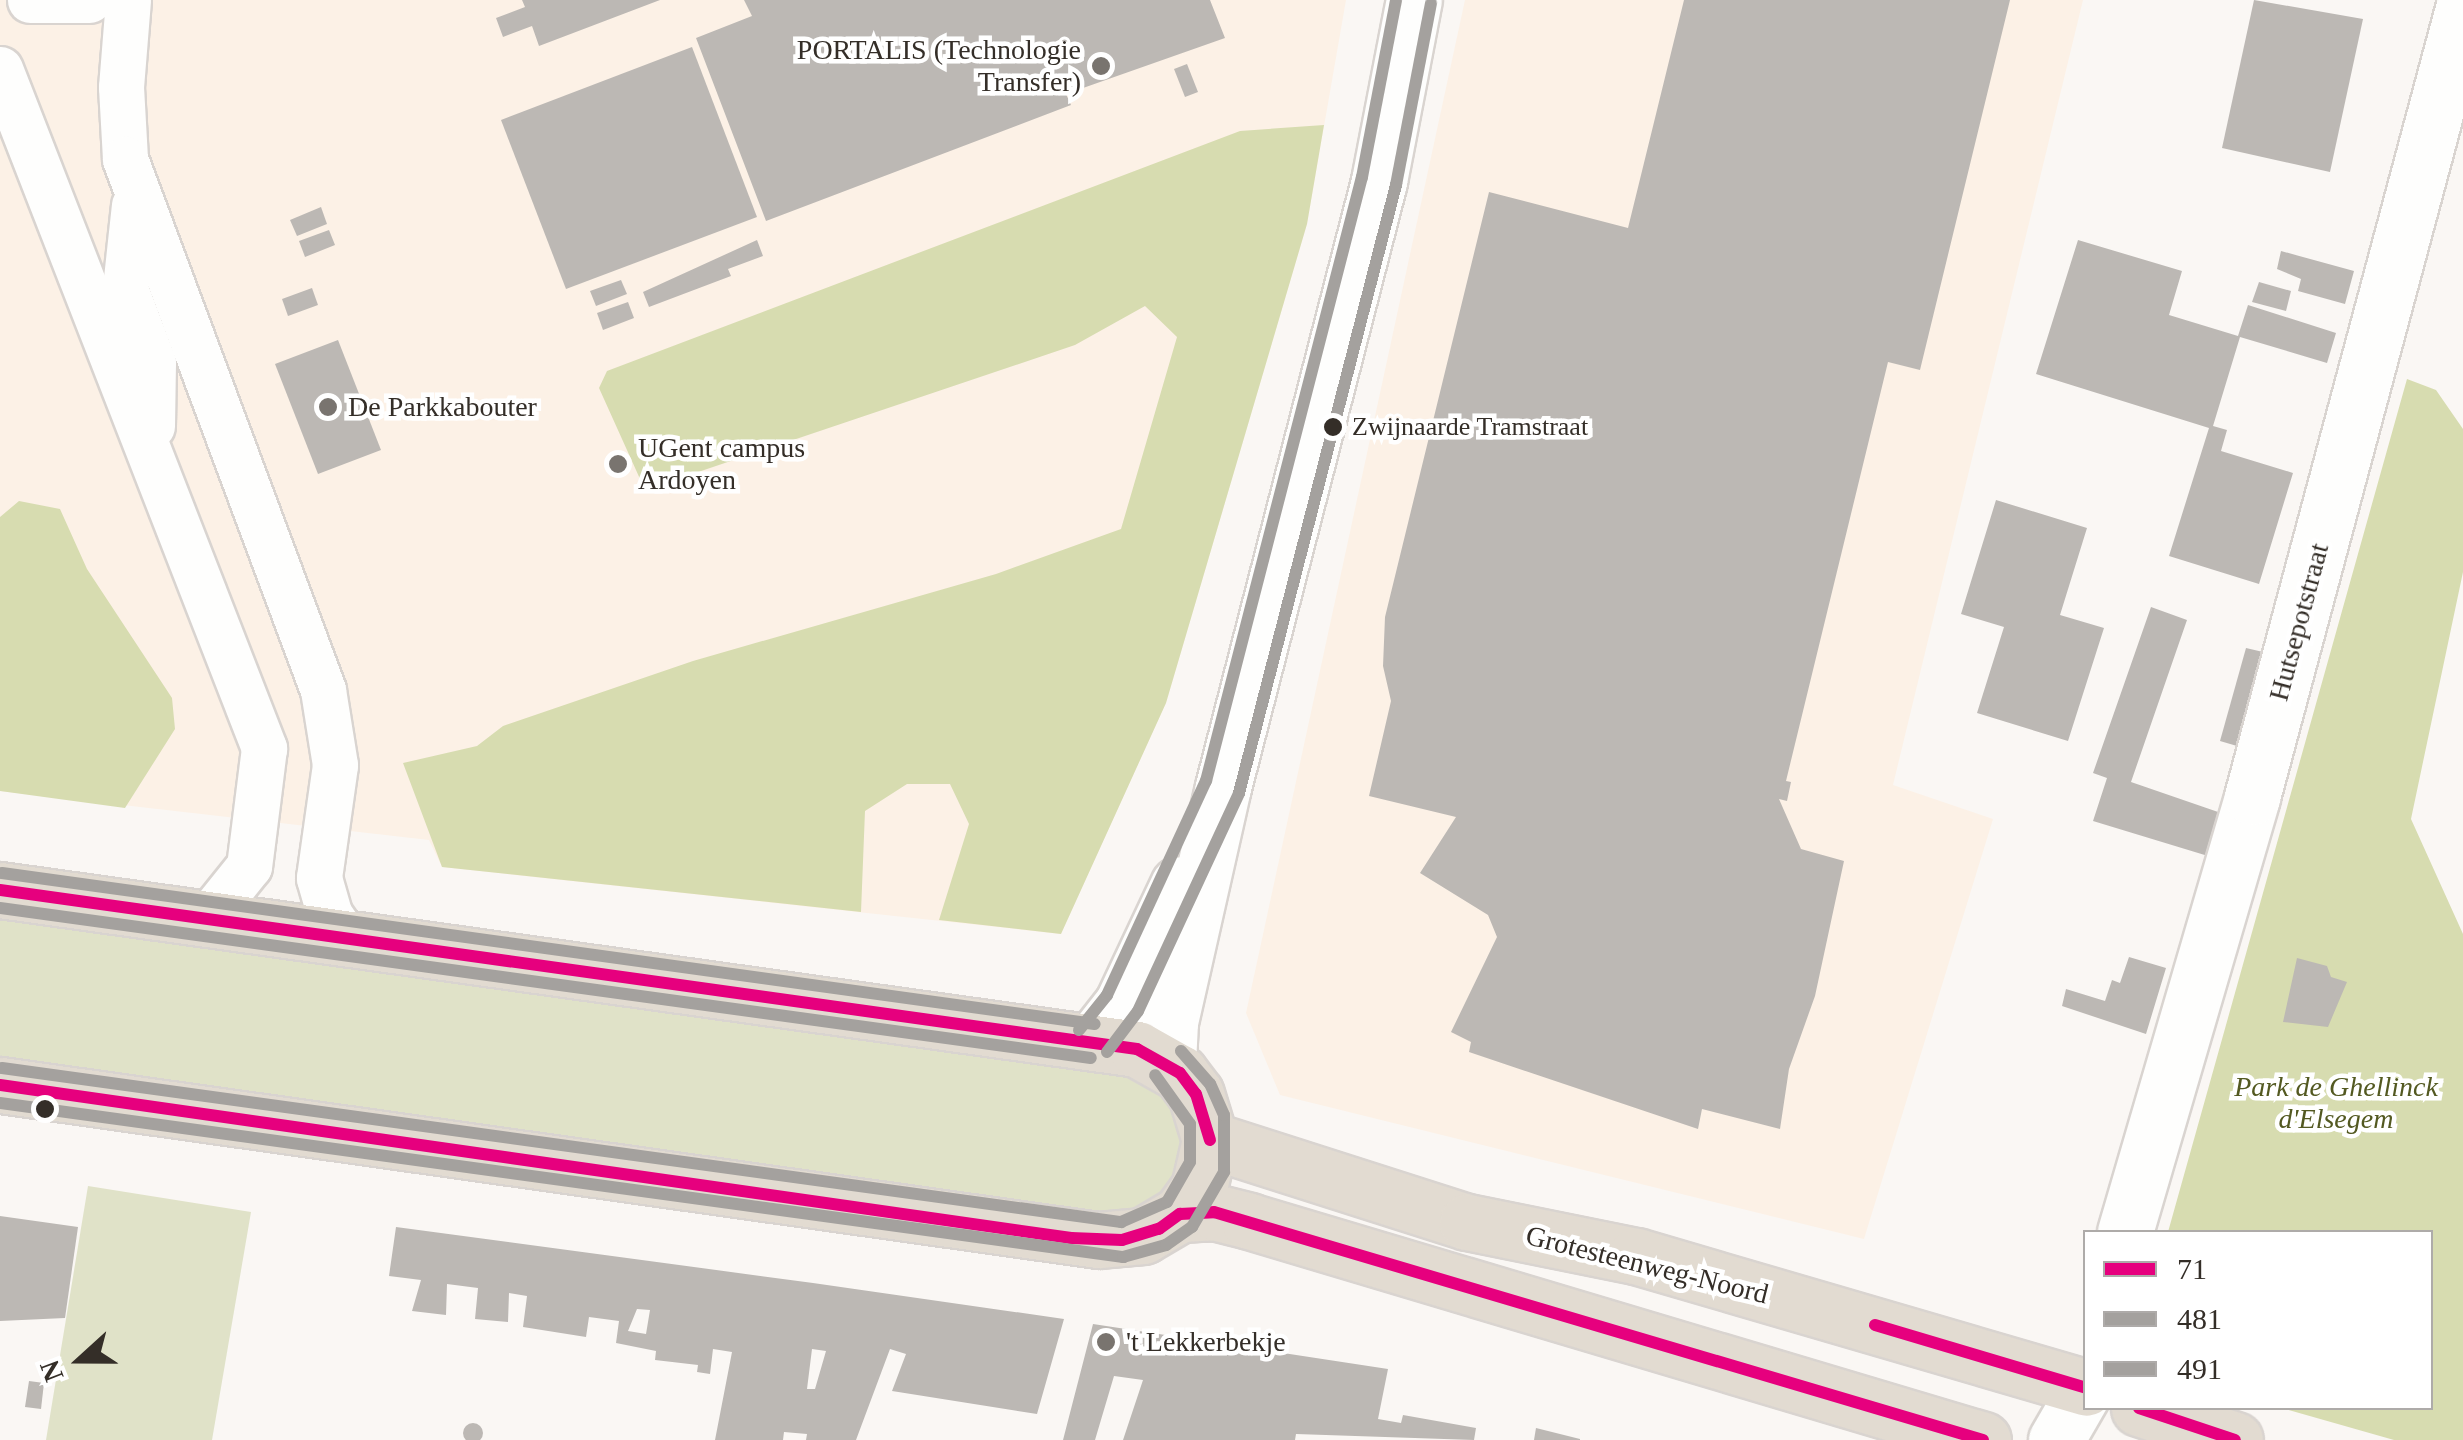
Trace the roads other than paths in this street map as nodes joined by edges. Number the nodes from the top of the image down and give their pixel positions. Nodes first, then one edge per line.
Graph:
1 (30, 0) edge
2 (89, 0) edge
3 (128, 0) edge
4 (1414, 0) edge
5 (2463, 8) edge
6 (0, 69) edge
7 (136, 194) junction
8 (69, 234) junction
9 (126, 288) junction
10 (153, 362) junction
11 (226, 435) junction
12 (152, 452) junction
13 (1224, 787) junction
14 (0, 890) edge
15 (205, 921) junction
16 (347, 940) junction
17 (1093, 1041) junction
18 (1168, 1063) junction
19 (0, 1085) edge
20 (1210, 1140) junction
21 (1180, 1214) junction
22 (2127, 1230) edge
23 (2083, 1387) edge
24 (2083, 1393) edge
25 (2145, 1410) edge
26 (1983, 1440) edge
27 (2056, 1440) edge
28 (2236, 1440) edge

1 - 2 street
3 - 7 street
4 - 13 main road
5 - 22 main road, Hutsepotstraat
6 - 8 street
7 - 9 street
7 - 11 street
8 - 9 street
8 - 12 street
9 - 10 street
10 - 11 street
10 - 12 street
11 - 16 street
12 - 15 street
13 - 17 main road
13 - 18 main road
14 - 15 highway
15 - 16 highway
16 - 17 highway
17 - 18 highway
18 - 20 highway
19 - 21 highway
20 - 21 highway
20 - 23 highway, Grotesteenweg-Noord
21 - 26 highway
24 - 27 main road
25 - 28 highway

